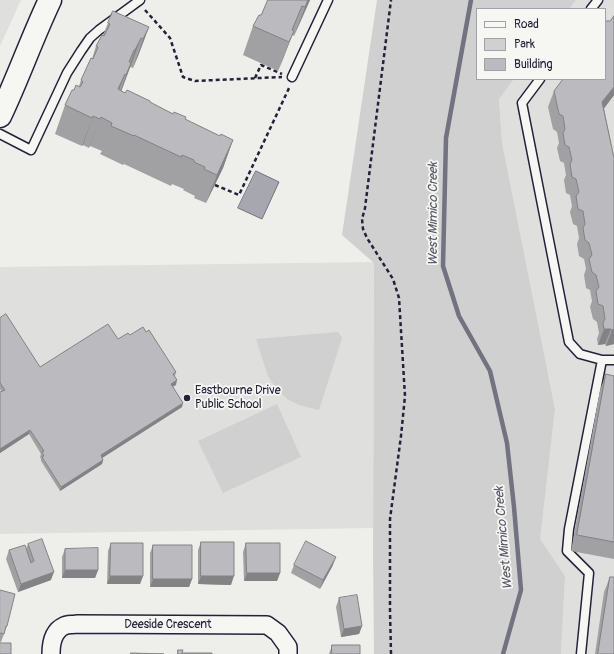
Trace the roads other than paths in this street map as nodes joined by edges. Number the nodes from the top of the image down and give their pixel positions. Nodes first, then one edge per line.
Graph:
1 (50, 0) edge
2 (140, 0) edge
3 (328, 0) edge
4 (598, 0) edge
5 (592, 8) edge
6 (292, 77) road end
7 (539, 80) edge
8 (0, 116) edge
9 (0, 134) edge
10 (602, 360) junction
11 (614, 360) edge
12 (51, 654) edge
13 (288, 654) edge
14 (581, 654) edge

1 - 8 street
2 - 9 lane
3 - 6 lane
4 - 5 lane
7 - 10 lane
10 - 11 lane
10 - 14 lane
12 - 13 street, Deeside Crescent

